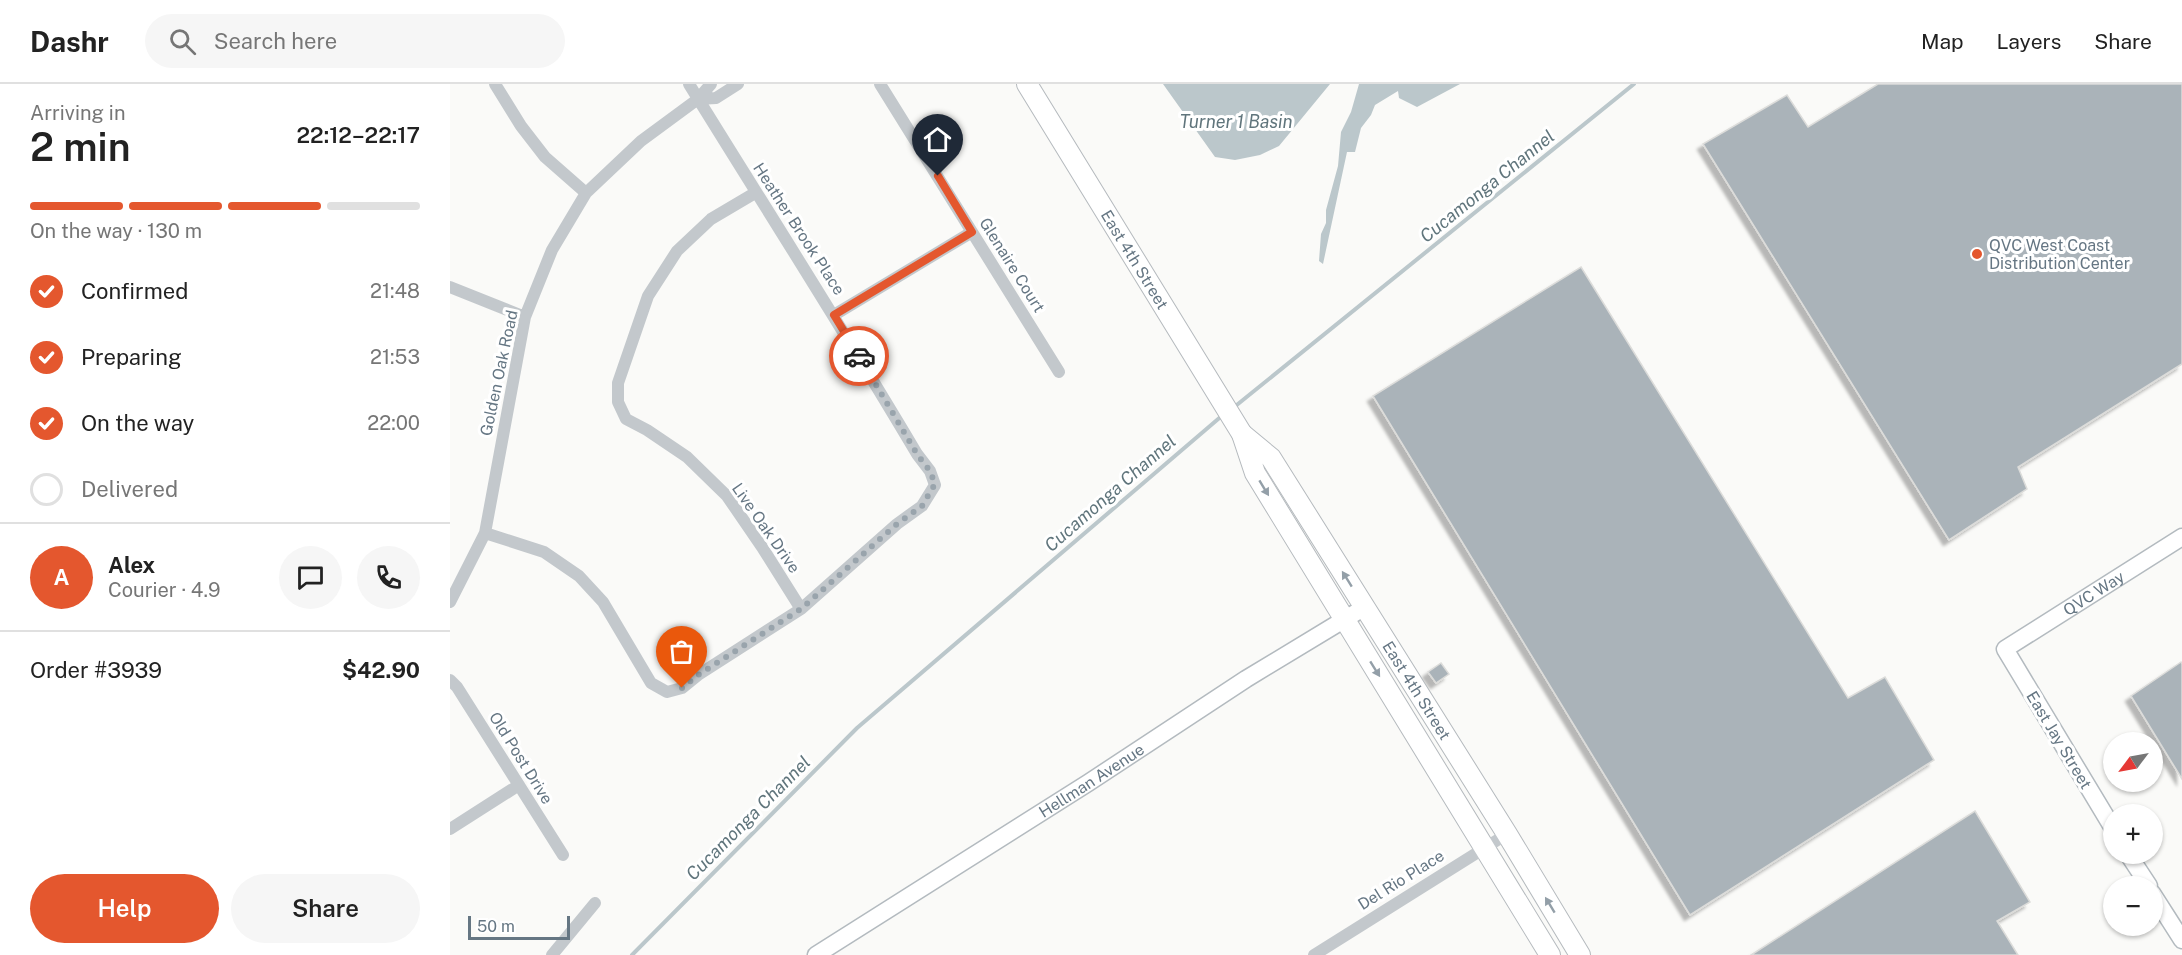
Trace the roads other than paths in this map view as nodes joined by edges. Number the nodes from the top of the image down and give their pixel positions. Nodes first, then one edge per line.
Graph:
1 (495, 84) edge
2 (689, 84) edge
3 (711, 84) edge
4 (738, 84) edge
5 (880, 84) edge
6 (1027, 84) edge
7 (698, 99) junction
8 (586, 193) junction
9 (755, 193) junction
10 (972, 232) junction
11 (451, 290) edge
12 (834, 315) junction
13 (525, 317) junction
14 (1059, 372) dead end
15 (1242, 434) junction
16 (485, 532) junction
17 (2182, 537) edge
18 (450, 602) edge
19 (1365, 607) junction
20 (801, 609) junction
21 (1345, 620) junction
22 (2005, 649) joint
23 (450, 680) edge
24 (519, 785) junction
25 (2103, 812) edge
26 (450, 829) edge
27 (1507, 834) junction
28 (1484, 847) junction
29 (562, 855) dead end
30 (595, 903) dead end
31 (2163, 910) edge
32 (2182, 940) edge
33 (552, 955) edge
34 (816, 955) edge
35 (1314, 955) edge
36 (1550, 955) edge
37 (1580, 955) edge

1 - 8 street
2 - 7 street, Heather Brook Place
3 - 7 street, Golden Oak Road
4 - 7 street, Golden Oak Road
5 - 10 street, Glenaire Court
6 - 15 main road, East 4th Street
7 - 8 street, Golden Oak Road
7 - 9 street, Heather Brook Place
8 - 13 street, Golden Oak Road
9 - 12 street, Heather Brook Place
9 - 20 street, Live Oak Drive
10 - 12 street
10 - 14 street, Glenaire Court
11 - 13 street
12 - 20 street, Heather Brook Place
13 - 16 street, Golden Oak Road
19 -> 15 main road, East 4th Street
15 -> 21 main road, East 4th Street
16 - 18 street, Golden Oak Road
16 - 20 street, Heather Brook Place
17 - 22 street, QVC Way
19 - 21 street, Hellman Avenue
19 - 27 main road, East 4th Street
21 -> 28 main road, East 4th Street
21 - 34 street, Hellman Avenue
22 - 25 street, East Jay Street
23 - 24 street, Old Post Drive
24 - 26 street
24 - 29 street, Old Post Drive
27 - 28 street, Del Rio Place
37 -> 27 main road, East 4th Street
28 - 35 street, Del Rio Place
28 - 36 main road, East 4th Street
30 - 33 street
31 - 32 street

